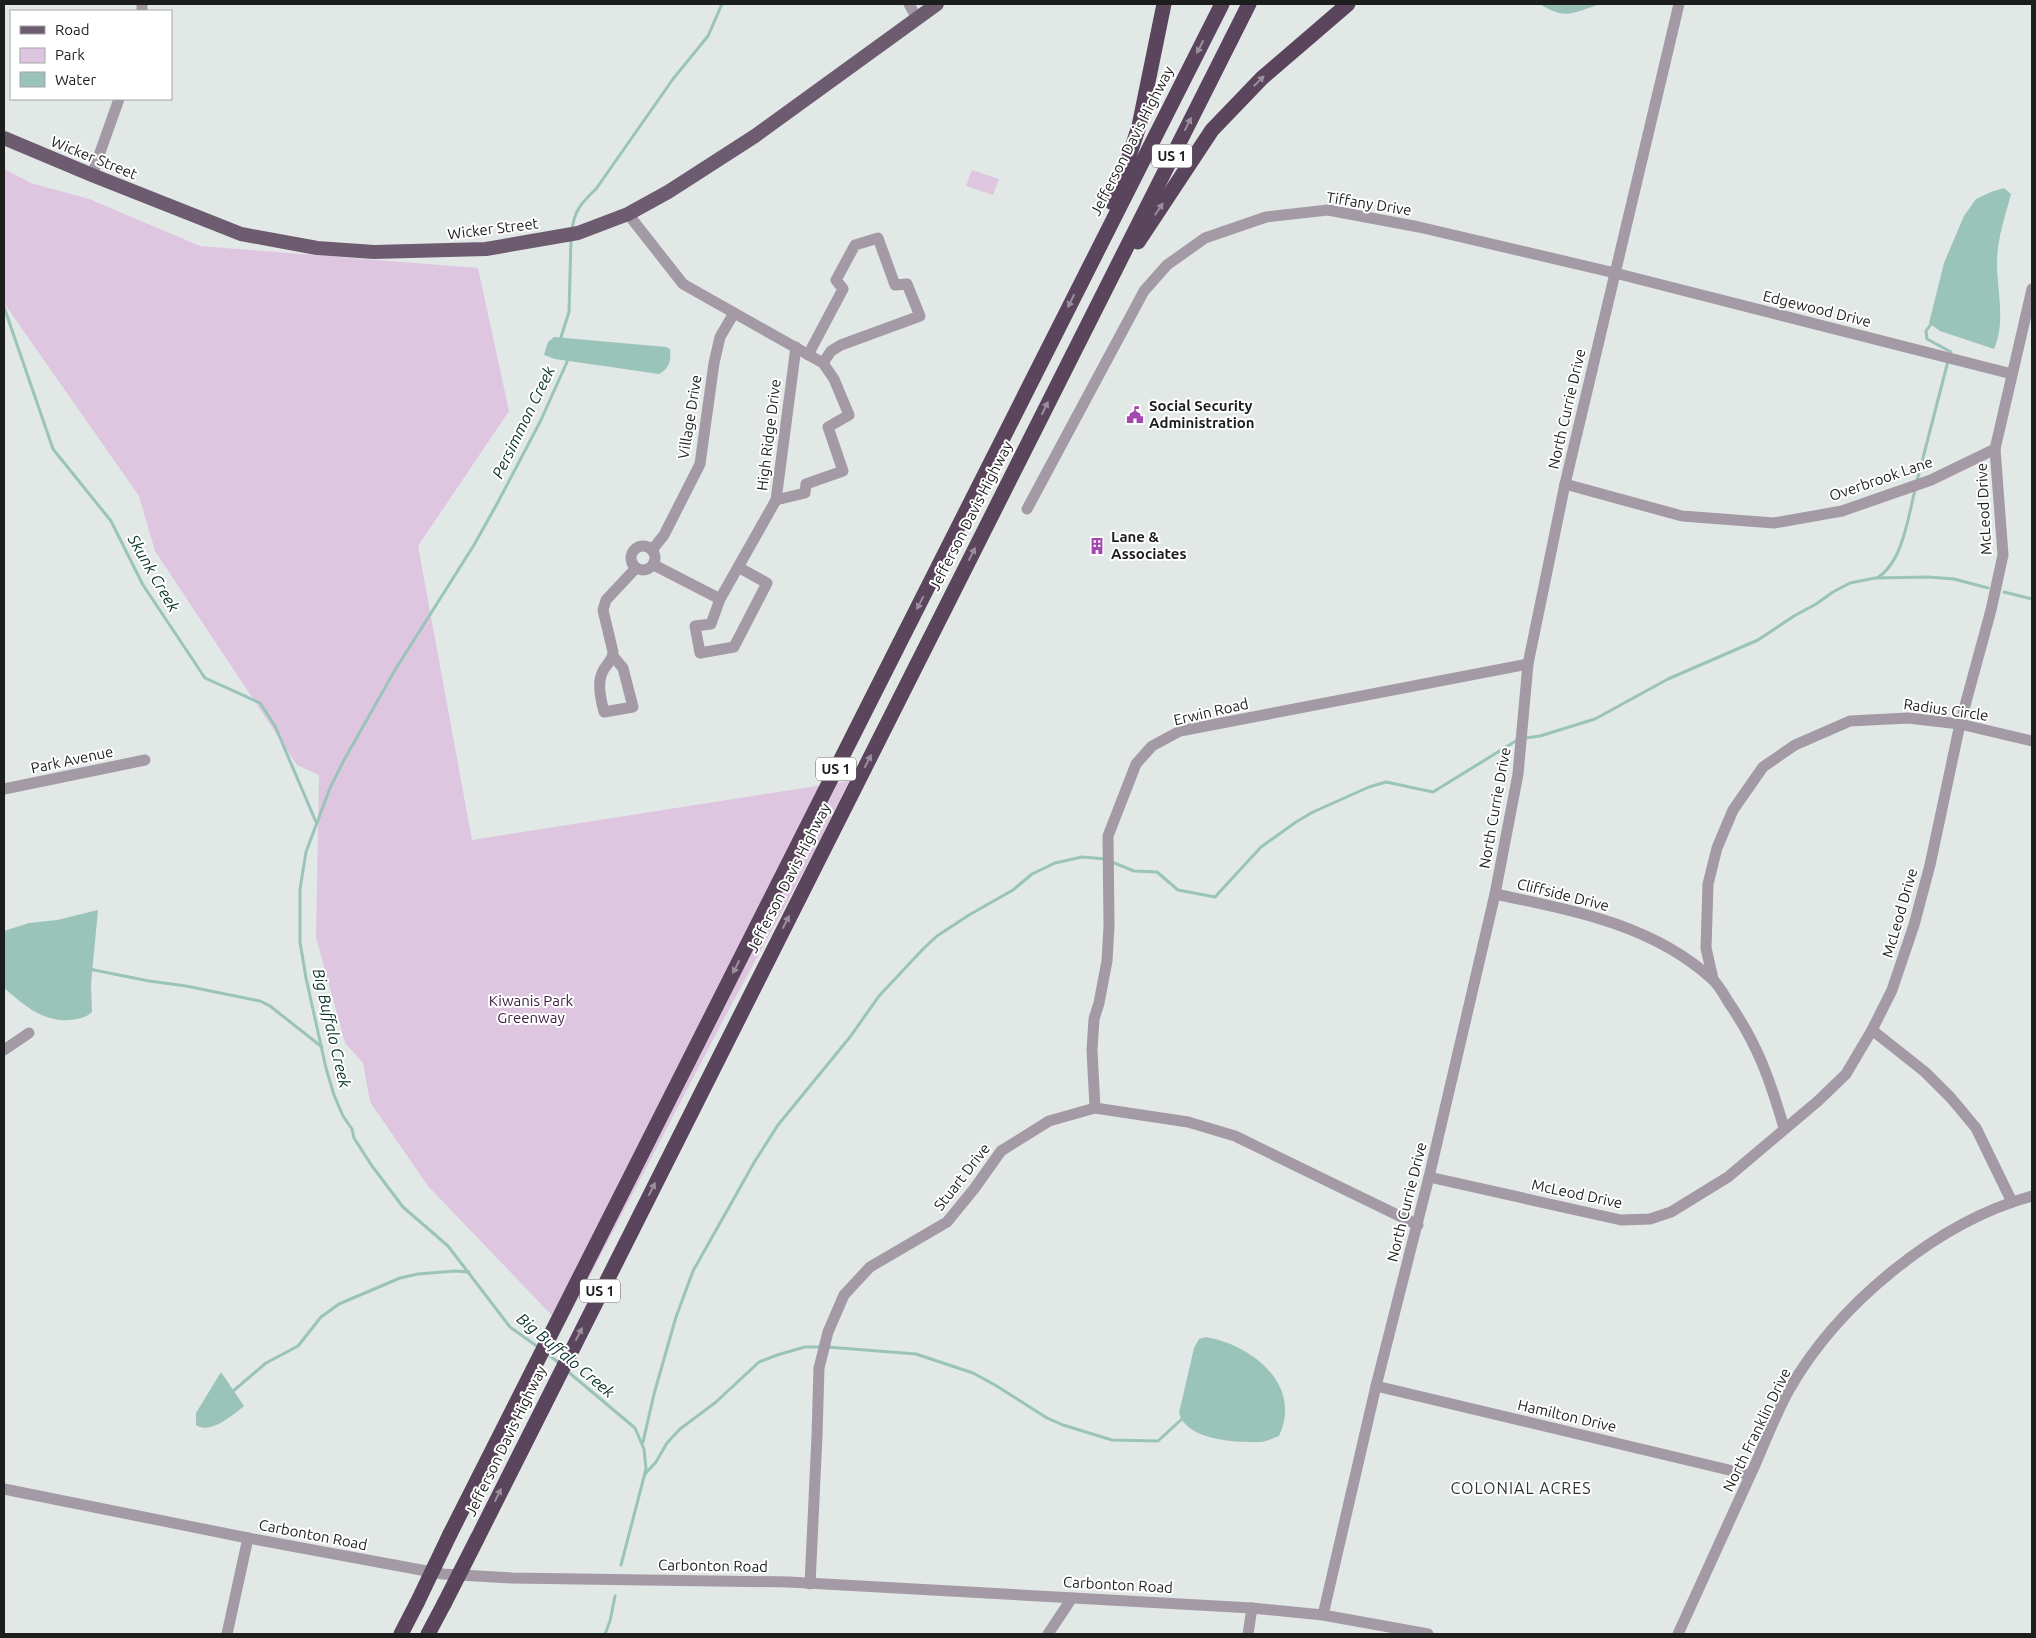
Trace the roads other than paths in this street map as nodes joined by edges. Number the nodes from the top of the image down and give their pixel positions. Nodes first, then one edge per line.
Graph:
1 (909, 4) edge
2 (936, 4) edge
3 (1164, 4) edge
4 (1222, 4) edge
5 (1249, 4) edge
6 (1348, 4) edge
7 (1679, 4) edge
8 (916, 17) junction
9 (119, 100) edge
10 (4, 138) edge
11 (92, 175) junction
12 (628, 214) junction
13 (1087, 269) junction
14 (1615, 272) junction
15 (2032, 289) edge
16 (1095, 308) junction
17 (734, 313) junction
18 (796, 348) junction
19 (808, 355) junction
20 (823, 363) junction
21 (2012, 374) junction
22 (1995, 449) junction
23 (1565, 484) junction
24 (776, 500) junction
25 (1027, 509) dead end
26 (652, 550) junction
27 (654, 565) junction
28 (738, 567) junction
29 (636, 568) junction
30 (720, 599) junction
31 (613, 656) junction
32 (1528, 664) junction
33 (1960, 724) junction
34 (2032, 741) edge
35 (145, 760) dead end
36 (4, 789) edge
37 (1495, 894) junction
38 (1713, 979) junction
39 (1872, 1030) junction
40 (29, 1033) dead end
41 (4, 1050) edge
42 (1095, 1108) junction
43 (1784, 1128) junction
44 (1429, 1177) junction
45 (2032, 1196) edge
46 (2012, 1202) junction
47 (1418, 1225) junction
48 (1376, 1386) junction
49 (1750, 1475) junction
50 (4, 1489) edge
51 (248, 1538) junction
52 (810, 1584) junction
53 (1072, 1598) junction
54 (1252, 1608) junction
55 (1323, 1615) junction
56 (227, 1634) edge
57 (401, 1634) edge
58 (428, 1634) edge
59 (1048, 1634) edge
60 (1248, 1634) edge
61 (1428, 1634) edge
62 (1678, 1634) edge

1 - 8 street
2 - 8 main road, Wicker Street
3 - 13 highway
4 -> 13 highway, Jefferson Davis Highway / US 1
16 -> 5 highway, Jefferson Davis Highway / US 1
16 -> 6 highway
7 - 14 street, North Currie Drive
8 - 12 main road, Wicker Street
9 - 11 street
10 - 11 main road, Wicker Street
11 - 12 main road, Wicker Street
12 - 17 street
13 -> 57 highway, Jefferson Davis Highway / US 1, bridge
14 - 21 street, Edgewood Drive
14 - 23 street, North Currie Drive
14 - 25 street, Tiffany Drive
15 - 21 street, McLeod Drive
58 -> 16 highway, Jefferson Davis Highway / US 1, bridge
17 - 18 street
17 - 26 street, Village Drive
18 - 19 street
18 - 24 street, High Ridge Drive
19 - 20 street
19 - 20 street
20 - 24 street, High Ridge Drive
21 - 22 street, McLeod Drive
22 - 23 street, Overbrook Lane
22 - 33 street, McLeod Drive
23 - 32 street, North Currie Drive
24 - 28 street
26 - 27 street
26 - 29 street
27 - 29 street
27 - 30 street
28 - 30 street
28 - 30 street
29 - 31 street
31 - 31 street
32 - 37 street, North Currie Drive
32 - 42 street, Erwin Road
33 - 34 street, Radius Circle
33 - 38 street, Radius Circle
33 - 39 street, McLeod Drive
35 - 36 street, Park Avenue
37 - 38 street, Cliffside Drive
37 - 44 street, North Currie Drive
38 - 43 street, Cliffside Drive
39 - 43 street, McLeod Drive
39 - 46 street
40 - 41 street
42 - 47 street, Stuart Drive
42 - 52 street, Stuart Drive
43 - 44 street, McLeod Drive
44 - 47 street, North Currie Drive
45 - 46 street, North Franklin Drive
46 - 49 street, North Franklin Drive
47 - 48 street, North Currie Drive
48 - 49 street, Hamilton Drive
48 - 55 street, North Currie Drive
49 - 62 street, North Franklin Drive
50 - 51 street, Carbonton Road
51 - 52 street, Carbonton Road
51 - 56 street
52 - 53 street, Carbonton Road
53 - 54 street, Carbonton Road
53 - 59 street
54 - 55 street, Carbonton Road
54 - 60 street
55 - 61 street, Carbonton Road

